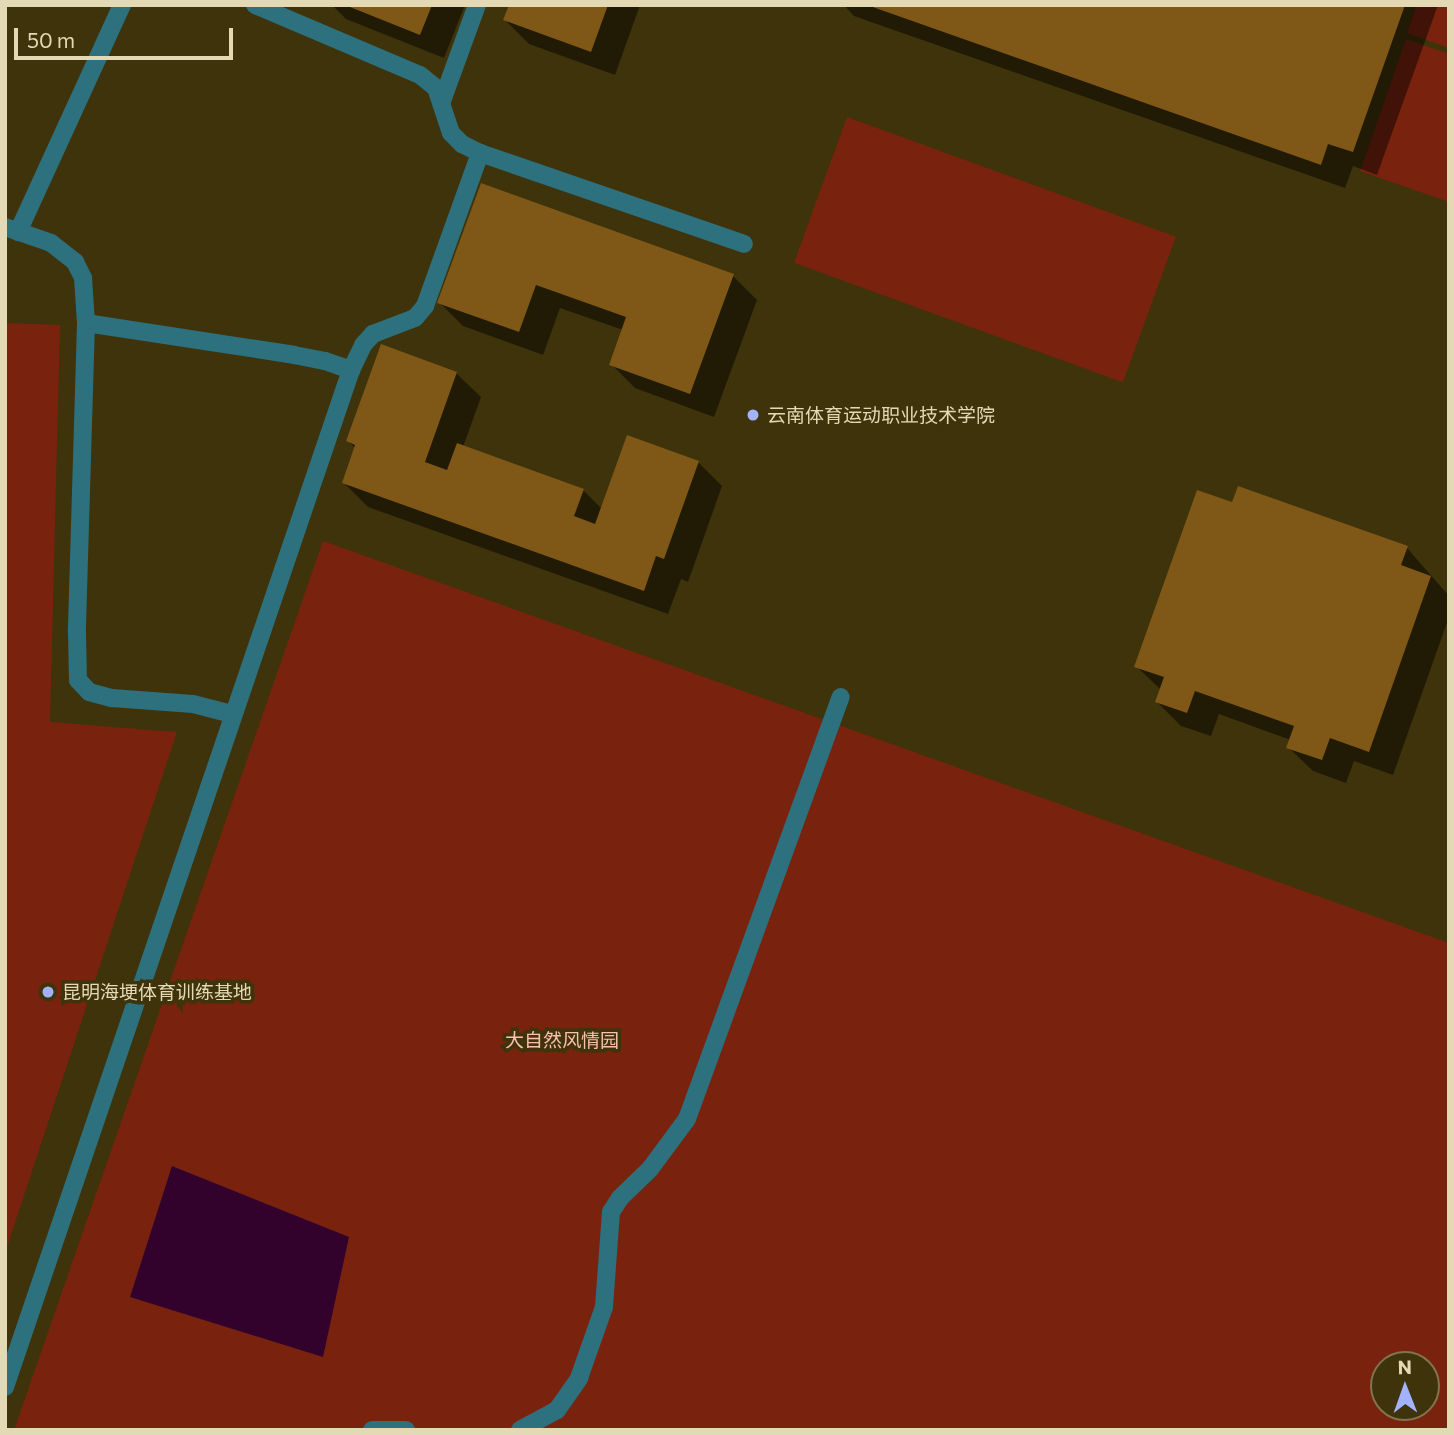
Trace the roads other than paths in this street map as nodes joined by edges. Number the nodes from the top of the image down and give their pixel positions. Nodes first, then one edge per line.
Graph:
1 (122, 5) edge
2 (255, 5) edge
3 (477, 5) edge
4 (275, 9) edge
5 (442, 101) junction
6 (480, 153) junction
7 (12, 229) edge
8 (744, 244) dead end
9 (86, 323) junction
10 (351, 370) junction
11 (841, 697) dead end
12 (232, 714) junction
13 (5, 1387) edge
14 (372, 1430) edge
15 (406, 1430) edge
16 (520, 1430) edge

1 - 7 street
2 - 4 street
3 - 5 street
4 - 5 street
5 - 6 street
6 - 8 street
6 - 10 street
7 - 9 street
9 - 10 street
9 - 12 street
10 - 12 street
11 - 16 street
12 - 13 street
14 - 15 street

